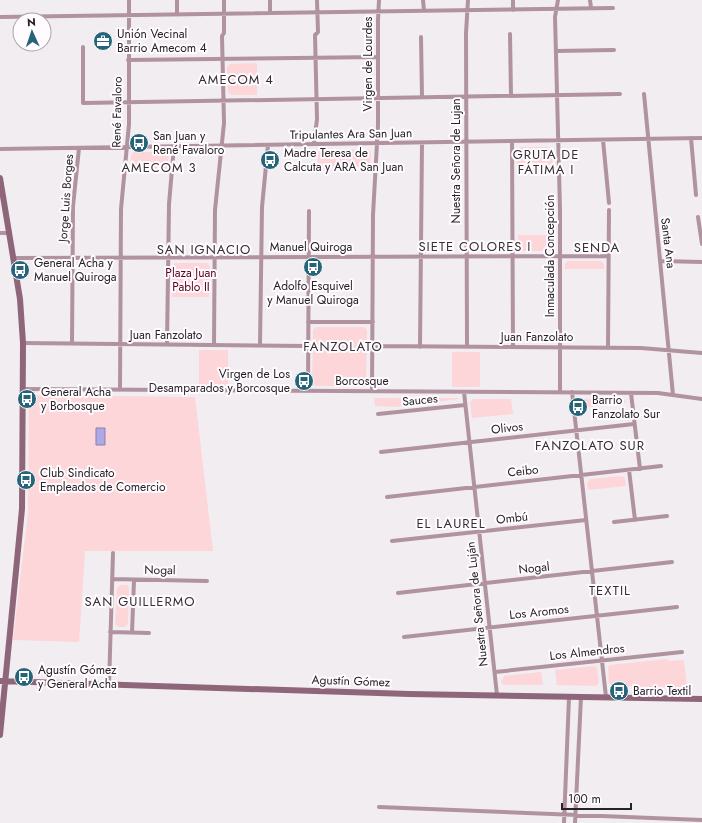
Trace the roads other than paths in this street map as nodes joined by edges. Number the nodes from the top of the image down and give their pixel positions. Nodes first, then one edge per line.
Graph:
1 (129, 0) edge
2 (177, 0) edge
3 (224, 0) edge
4 (270, 0) edge
5 (317, 0) edge
6 (379, 0) edge
7 (424, 0) edge
8 (468, 0) edge
9 (513, 0) edge
10 (558, 0) edge
11 (590, 0) edge
12 (591, 8) junction
13 (613, 8) dead end
14 (556, 9) junction
15 (467, 10) junction
16 (513, 10) junction
17 (378, 11) junction
18 (424, 11) junction
19 (317, 12) junction
20 (270, 13) junction
21 (177, 14) junction
22 (224, 14) junction
23 (129, 15) junction
24 (0, 17) edge
25 (12, 17) edge
26 (52, 17) edge
27 (510, 34) dead end
28 (421, 38) dead end
29 (82, 47) dead end
30 (614, 50) dead end
31 (556, 51) junction
32 (316, 57) junction
33 (378, 57) junction
34 (222, 59) junction
35 (128, 60) junction
36 (620, 94) dead end
37 (644, 94) dead end
38 (556, 95) junction
39 (511, 96) junction
40 (422, 97) junction
41 (466, 97) junction
42 (378, 98) junction
43 (316, 99) junction
44 (223, 101) junction
45 (129, 102) junction
46 (691, 138) junction
47 (702, 138) edge
48 (648, 139) junction
49 (557, 140) junction
50 (603, 140) junction
51 (512, 141) junction
52 (467, 142) junction
53 (422, 143) junction
54 (314, 144) junction
55 (377, 144) junction
56 (268, 145) junction
57 (174, 146) junction
58 (221, 146) junction
59 (127, 147) junction
60 (79, 148) junction
61 (0, 149) edge
62 (0, 178) edge
63 (696, 195) dead end
64 (609, 203) dead end
65 (609, 210) dead end
66 (309, 211) dead end
67 (698, 217) dead end
68 (9, 233) junction
69 (0, 234) edge
70 (702, 244) edge
71 (513, 256) junction
72 (560, 256) junction
73 (609, 256) junction
74 (168, 257) junction
75 (215, 257) junction
76 (261, 257) junction
77 (309, 257) junction
78 (373, 257) junction
79 (420, 257) junction
80 (466, 257) junction
81 (13, 258) junction
82 (73, 258) junction
83 (121, 258) junction
84 (661, 261) junction
85 (702, 262) edge
86 (308, 322) junction
87 (373, 322) junction
88 (23, 344) junction
89 (72, 344) junction
90 (120, 344) junction
91 (167, 345) junction
92 (214, 345) junction
93 (260, 345) junction
94 (308, 346) junction
95 (372, 346) junction
96 (420, 346) junction
97 (467, 347) junction
98 (513, 347) junction
99 (560, 347) junction
100 (608, 348) junction
101 (669, 350) junction
102 (702, 353) edge
103 (22, 389) junction
104 (120, 390) junction
105 (308, 391) junction
106 (372, 391) junction
107 (464, 392) junction
108 (560, 392) junction
109 (572, 392) junction
110 (631, 393) junction
111 (673, 395) junction
112 (702, 399) edge
113 (465, 404) junction
114 (378, 414) dead end
115 (634, 424) junction
116 (576, 430) junction
117 (469, 442) junction
118 (381, 452) dead end
119 (661, 466) dead end
120 (640, 469) junction
121 (629, 470) junction
122 (581, 475) junction
123 (474, 487) junction
124 (387, 497) dead end
125 (667, 516) dead end
126 (586, 520) junction
127 (635, 520) junction
128 (614, 522) dead end
129 (479, 532) junction
130 (392, 541) dead end
131 (113, 553) dead end
132 (672, 562) dead end
133 (592, 571) junction
134 (112, 579) junction
135 (134, 580) junction
136 (207, 581) dead end
137 (485, 583) junction
138 (398, 593) dead end
139 (676, 607) dead end
140 (597, 616) junction
141 (490, 628) junction
142 (110, 632) junction
143 (132, 632) junction
144 (149, 633) dead end
145 (404, 637) dead end
146 (682, 652) dead end
147 (602, 660) junction
148 (495, 672) junction
149 (2, 681) edge
150 (109, 685) junction
151 (497, 695) junction
152 (569, 697) junction
153 (581, 697) junction
154 (606, 697) junction
155 (702, 699) edge
156 (0, 734) edge
157 (379, 807) dead end
158 (564, 814) junction
159 (576, 815) junction
160 (702, 820) edge
161 (564, 823) edge
162 (575, 823) edge

1 - 23 street, René Favaloro
2 - 21 street
3 - 22 street
4 - 20 street
5 - 19 street
6 - 17 street, Virgen de Lourdes
7 - 18 street
8 - 15 street, Nuestra Señora de Lujan
9 - 16 street
10 - 14 street, Inmaculada Concepción
11 - 12 street
12 - 13 street
12 - 14 street
14 - 16 street
14 - 31 street, Inmaculada Concepción
15 - 16 street
15 - 18 street
15 - 41 street, Nuestra Señora de Lujan
17 - 18 street
17 - 19 street
17 - 33 street, Virgen de Lourdes
19 - 20 street
19 - 32 street
20 - 22 street
21 - 22 street
21 - 23 street
22 - 34 street
23 - 26 street
23 - 35 street, René Favaloro
24 - 25 street
27 - 39 street
28 - 40 street
29 - 45 street
30 - 31 street
31 - 38 street, Inmaculada Concepción
32 - 33 street
32 - 34 street
32 - 43 street
33 - 42 street, Virgen de Lourdes
34 - 35 street
34 - 44 street
35 - 45 street, René Favaloro
36 - 38 street
37 - 48 street, Santa Ana
38 - 39 street
38 - 49 street, Inmaculada Concepción
39 - 41 street
40 - 41 street
40 - 42 street
41 - 52 street, Nuestra Señora de Lujan
42 - 43 street
42 - 55 street, Virgen de Lourdes
43 - 44 street
43 - 54 street
44 - 45 street
44 - 58 street
45 - 59 street, René Favaloro
46 - 47 street, Tripulantes Ara San Juan
46 - 48 street, Tripulantes Ara San Juan
46 - 63 street
48 - 50 street, Tripulantes Ara San Juan
48 - 84 street, Santa Ana
49 - 50 street, Tripulantes Ara San Juan
49 - 51 street, Tripulantes Ara San Juan
49 - 72 street, Inmaculada Concepción
50 - 64 street
51 - 52 street, Tripulantes Ara San Juan
51 - 71 street
52 - 53 street, Tripulantes Ara San Juan
52 - 80 street, Nuestra Señora de Lujan
53 - 55 street, Tripulantes Ara San Juan
53 - 79 street
54 - 55 street, Tripulantes Ara San Juan
54 - 56 street, Tripulantes Ara San Juan
55 - 78 street, Virgen de Lourdes
56 - 58 street, Tripulantes Ara San Juan
56 - 76 street
57 - 58 street, Tripulantes Ara San Juan
57 - 59 street, Tripulantes Ara San Juan
57 - 74 street
58 - 75 street
59 - 60 street, Tripulantes Ara San Juan
59 - 83 street, René Favaloro
60 - 61 street, Tripulantes Ara San Juan
60 - 82 street, Jorge Luis Borges
62 - 68 main road
65 - 73 street
66 - 77 street
67 - 70 street
68 - 69 street
68 - 81 main road
71 - 72 street, Manuel Quiroga
71 - 80 street, Manuel Quiroga
71 - 98 street
72 - 73 street, Manuel Quiroga
72 - 99 street, Inmaculada Concepción
73 - 100 street
74 - 75 street, Manuel Quiroga
74 - 83 street, Manuel Quiroga
74 - 91 street
75 - 76 street, Manuel Quiroga
75 - 92 street
76 - 77 street, Manuel Quiroga
76 - 93 street
77 - 78 street, Manuel Quiroga
77 - 86 street
78 - 79 street, Manuel Quiroga
78 - 87 street, Virgen de Lourdes
79 - 80 street, Manuel Quiroga
79 - 96 street
80 - 97 street, Nuestra Señora de Lujan
81 - 82 street, Manuel Quiroga
81 - 88 main road
82 - 83 street, Manuel Quiroga
82 - 89 street, Jorge Luis Borges
83 - 90 street, René Favaloro
84 - 85 street
84 - 101 street, Santa Ana
86 - 87 street
86 - 94 street
87 - 95 street, Virgen de Lourdes
88 - 89 street, Juan Fanzolato
88 - 103 main road
89 - 90 street, Juan Fanzolato
90 - 91 street, Juan Fanzolato
90 - 104 street, René Favaloro
91 - 92 street, Juan Fanzolato
92 - 93 street, Juan Fanzolato
93 - 94 street, Juan Fanzolato
94 - 105 street
95 - 96 street, Juan Fanzolato
95 - 106 street, Virgen de Lourdes
96 - 97 street, Juan Fanzolato
97 - 98 street, Juan Fanzolato
98 - 99 street, Juan Fanzolato
99 - 100 street, Juan Fanzolato
99 - 108 street, Inmaculada Concepción
100 - 101 street, Juan Fanzolato
101 - 102 street, Juan Fanzolato
101 - 111 street, Santa Ana
103 - 104 street, Borcosque
103 - 149 main road
104 - 105 street, Borcosque
105 - 106 street, Borcosque
106 - 107 street, Borcosque
107 - 108 street, Borcosque
107 - 113 street, Nuestra Señora de Luján
108 - 109 street, Borcosque
109 - 110 street, Borcosque
109 - 116 street
110 - 111 street, Borcosque
110 - 115 street
111 - 112 street, Borcosque
113 - 114 street, Sauces
113 - 117 street, Nuestra Señora de Luján
115 - 116 street, Olivos
115 - 120 street
116 - 117 street, Olivos
116 - 122 street
117 - 118 street, Olivos
117 - 123 street, Nuestra Señora de Luján
119 - 120 street, Ceibo
120 - 121 street, Ceibo
121 - 122 street, Ceibo
121 - 127 street
122 - 123 street, Ceibo
122 - 126 street
123 - 124 street, Ceibo
123 - 129 street, Nuestra Señora de Luján
125 - 127 street
126 - 129 street, Ombú
126 - 133 street
127 - 128 street
129 - 130 street, Ombú
129 - 137 street, Nuestra Señora de Luján
131 - 134 street
132 - 133 street, Nogal
133 - 137 street, Nogal
133 - 140 street
134 - 135 street, Nogal
134 - 142 street
135 - 136 street, Nogal
135 - 143 street
137 - 138 street, Nogal
137 - 141 street, Nuestra Señora de Luján
139 - 140 street, Los Aromos
140 - 141 street, Los Aromos
140 - 147 street
141 - 145 street, Los Aromos
141 - 148 street, Nuestra Señora de Luján
142 - 143 street
142 - 150 street
143 - 144 street
146 - 147 street, Los Almendros
147 - 148 street, Los Almendros
147 - 154 street
148 - 151 street, Nuestra Señora de Luján
149 - 150 main road, Agustín Gómez
149 - 156 main road
150 - 151 main road, Agustín Gómez
151 - 152 main road, Agustín Gómez
152 - 153 main road, Agustín Gómez
152 - 158 street
153 - 154 main road, Agustín Gómez
153 - 159 street
154 - 155 main road, Agustín Gómez
157 - 158 street
158 - 159 street
158 - 161 street
159 - 160 street
159 - 162 street

